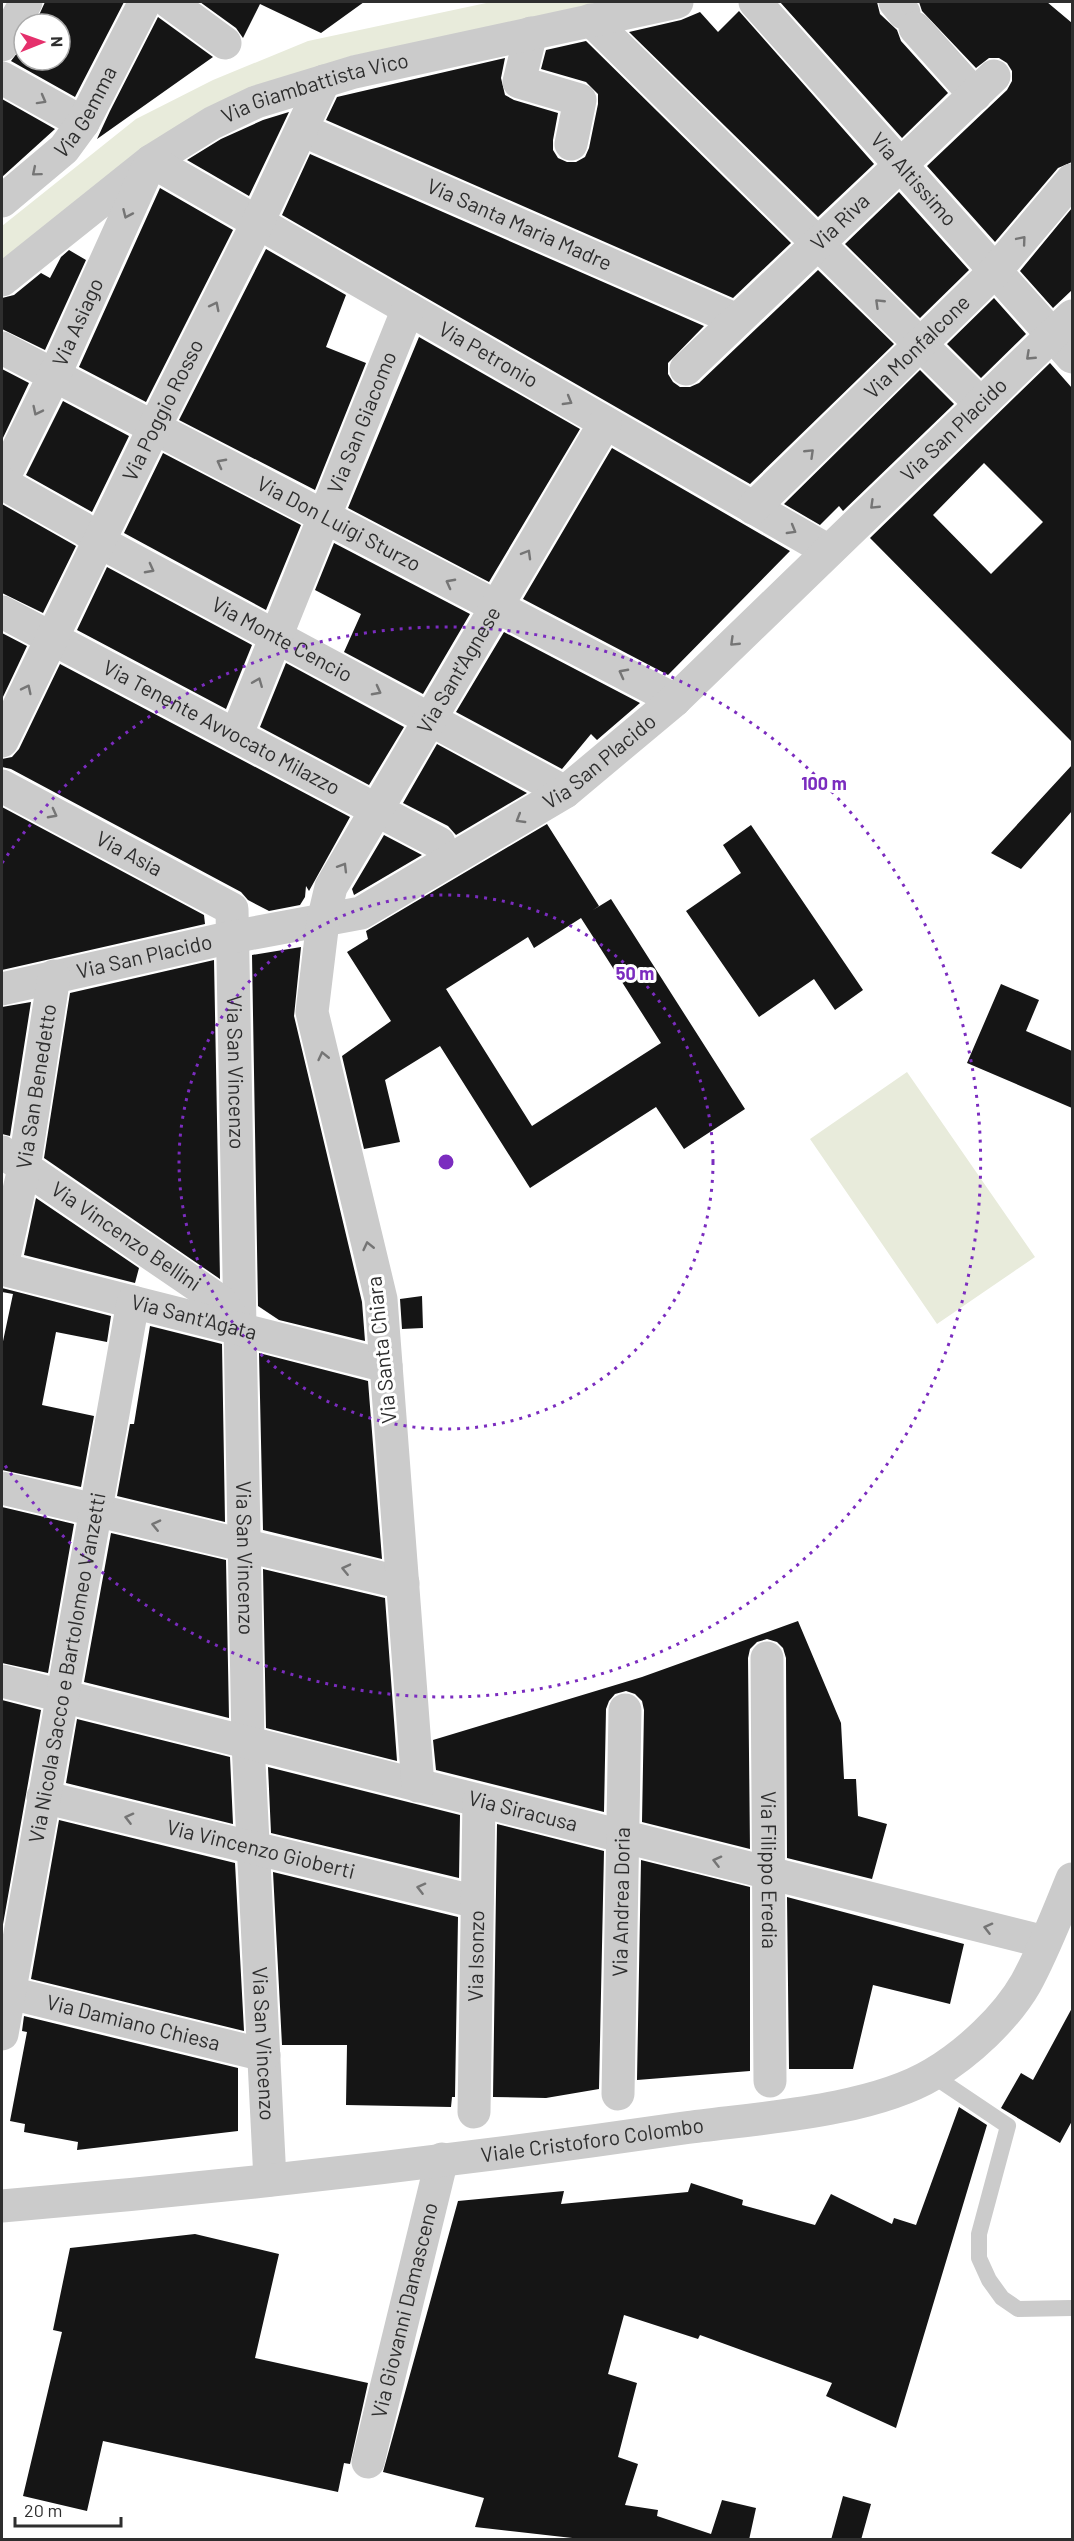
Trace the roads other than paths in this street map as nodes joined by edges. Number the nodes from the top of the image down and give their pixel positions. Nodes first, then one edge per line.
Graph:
1 (26, 2) edge
2 (145, 2) edge
3 (169, 2) edge
4 (677, 2) edge
5 (755, 2) edge
6 (905, 14) edge
7 (591, 20) junction
8 (531, 33) junction
9 (225, 43) dead end
10 (2, 45) edge
11 (2, 78) edge
12 (324, 81) junction
13 (83, 123) junction
14 (302, 130) junction
15 (571, 144) dead end
16 (151, 161) junction
17 (901, 165) junction
18 (1072, 180) edge
19 (2, 201) edge
20 (257, 224) junction
21 (818, 244) junction
22 (996, 270) junction
23 (2, 280) edge
24 (408, 309) junction
25 (737, 320) junction
26 (1066, 336) edge
27 (920, 344) junction
28 (2, 348) edge
29 (686, 369) dead end
30 (54, 376) junction
31 (980, 403) junction
32 (605, 423) junction
33 (154, 428) junction
34 (2, 482) edge
35 (753, 508) junction
36 (324, 517) junction
37 (100, 540) junction
38 (827, 550) junction
39 (496, 607) junction
40 (2, 612) edge
41 (276, 637) junction
42 (52, 638) junction
43 (675, 700) junction
44 (429, 719) junction
45 (236, 736) junction
46 (2, 741) edge
47 (2, 786) edge
48 (565, 792) junction
49 (376, 810) junction
50 (439, 843) dead end
51 (323, 921) junction
52 (232, 937) junction
53 (54, 976) junction
54 (2, 989) edge
55 (13, 1160) edge
56 (2, 1268) edge
57 (133, 1302) junction
58 (240, 1329) junction
59 (386, 1366) junction
60 (2, 1488) edge
61 (95, 1510) junction
62 (244, 1545) junction
63 (403, 1583) junction
64 (767, 1659) dead end
65 (2, 1681) edge
66 (62, 1696) junction
67 (625, 1710) dead end
68 (248, 1743) junction
69 (418, 1786) junction
70 (43, 1797) junction
71 (479, 1801) junction
72 (623, 1837) junction
73 (254, 1848) junction
74 (768, 1874) junction
75 (1072, 1879) edge
76 (477, 1902) junction
77 (1045, 1942) junction
78 (5, 1992) edge
79 (2, 2034) edge
80 (264, 2055) junction
81 (932, 2075) junction
82 (770, 2081) dead end
83 (618, 2094) dead end
84 (474, 2112) dead end
85 (441, 2159) junction
86 (270, 2180) junction
87 (2, 2206) edge
88 (1072, 2308) edge
89 (368, 2462) dead end

1 - 10 street
2 - 13 street, Via Gemma
3 - 9 street
4 - 7 street, Via Giambattista Vico
5 - 17 street, Via Altissimo
6 - 17 street, Via Riva
7 - 8 street, Via Giambattista Vico
7 - 21 street
8 - 12 street, Via Giambattista Vico
8 - 15 street
11 -> 13 street
12 - 14 street, Via Poggio Rosso
12 - 16 street, Via Giambattista Vico
13 -> 19 street, Via Gemma
14 - 20 street, Via Poggio Rosso
14 - 25 street, Via Santa Maria Madre
16 - 20 street, Via Petronio
16 - 23 street, Via Giambattista Vico
16 -> 30 street, Via Asiago
17 - 21 street, Via Riva
17 - 22 street, Via Altissimo
22 -> 18 street, Via Monfalcone
20 - 24 street, Via Petronio
33 -> 20 street, Via Poggio Rosso
21 - 25 street, Via Riva
27 -> 21 street
22 - 26 street, Via Altissimo
22 - 27 street, Via Monfalcone
24 -> 32 street, Via Petronio
24 - 36 street, Via San Giacomo
25 - 29 street, Via Riva
26 -> 31 street, Via San Placido
27 - 31 street
35 -> 27 street, Via Monfalcone
28 - 30 street, Via Don Luigi Sturzo
30 - 33 street, Via Don Luigi Sturzo
30 -> 34 street, Via Asiago
31 -> 38 street, Via San Placido
32 - 35 street, Via Petronio
39 -> 32 street, Via Sant'Agnese
36 -> 33 street, Via Don Luigi Sturzo
33 - 37 street, Via Poggio Rosso
34 - 37 street, Via Monte Cencio
35 -> 38 street, Via Petronio
39 -> 36 street, Via Don Luigi Sturzo
36 - 41 street, Via San Giacomo
37 -> 41 street, Via Monte Cencio
37 - 42 street, Via Poggio Rosso
38 -> 43 street, Via San Placido
43 -> 39 street, Via Don Luigi Sturzo
39 - 44 street, Via Sant'Agnese
40 - 42 street, Via Tenente Avvocato Milazzo
41 -> 44 street, Via Monte Cencio
45 -> 41 street, Via San Giacomo
42 - 45 street, Via Tenente Avvocato Milazzo
46 -> 42 street, Via Poggio Rosso
43 - 48 street, Via San Placido
44 - 48 street, Via Monte Cencio
44 - 49 street, Via Sant'Agnese
45 - 49 street, Via Tenente Avvocato Milazzo
47 -> 52 street, Via Asia
48 -> 51 street, Via San Placido
49 - 50 street, Via Tenente Avvocato Milazzo
51 -> 49 street, Via Sant'Agnese
51 - 52 street, Via San Placido
59 -> 51 street, Via Santa Chiara
52 - 53 street, Via San Placido
52 - 58 street, Via San Vincenzo
53 - 54 street, Via San Placido
53 - 55 street, Via San Benedetto
55 - 56 street, Via San Benedetto
55 - 58 street, Via Vincenzo Bellini
56 - 57 street, Via Sant'Agata
57 - 58 street, Via Sant'Agata
57 - 61 street, Via Nicola Sacco e Bartolomeo Vanzetti
58 - 59 street, Via Sant'Agata
58 - 62 street, Via San Vincenzo
59 - 63 street, Via Santa Chiara
60 - 61 street
62 -> 61 street
61 - 66 street, Via Nicola Sacco e Bartolomeo Vanzetti
63 -> 62 street
62 - 68 street, Via San Vincenzo
63 - 69 street, Via Santa Chiara
64 - 74 street, Via Filippo Eredia
65 - 66 street, Via Siracusa
66 - 68 street, Via Siracusa
66 - 70 street, Via Nicola Sacco e Bartolomeo Vanzetti
67 - 72 street, Via Andrea Doria
68 - 69 street, Via Siracusa
68 - 73 street, Via San Vincenzo
69 - 71 street, Via Siracusa
73 -> 70 street, Via Vincenzo Gioberti
70 - 78 street, Via Nicola Sacco e Bartolomeo Vanzetti
71 - 72 street, Via Siracusa
71 - 76 street, Via Isonzo
74 -> 72 street, Via Siracusa
72 - 83 street, Via Andrea Doria
76 -> 73 street, Via Vincenzo Gioberti
73 - 80 street, Via San Vincenzo
77 -> 74 street, Via Siracusa
74 - 82 street, Via Filippo Eredia
75 - 77 street, Viale Cristoforo Colombo
76 - 84 street, Via Isonzo
77 - 81 street, Viale Cristoforo Colombo
78 - 79 street, Via Nicola Sacco e Bartolomeo Vanzetti
78 - 80 street, Via Damiano Chiesa
80 - 86 street, Via San Vincenzo
81 - 85 street, Viale Cristoforo Colombo
81 - 88 lane
85 - 86 street, Viale Cristoforo Colombo
85 - 89 street, Via Giovanni Damasceno
86 - 87 street, Viale Cristoforo Colombo

